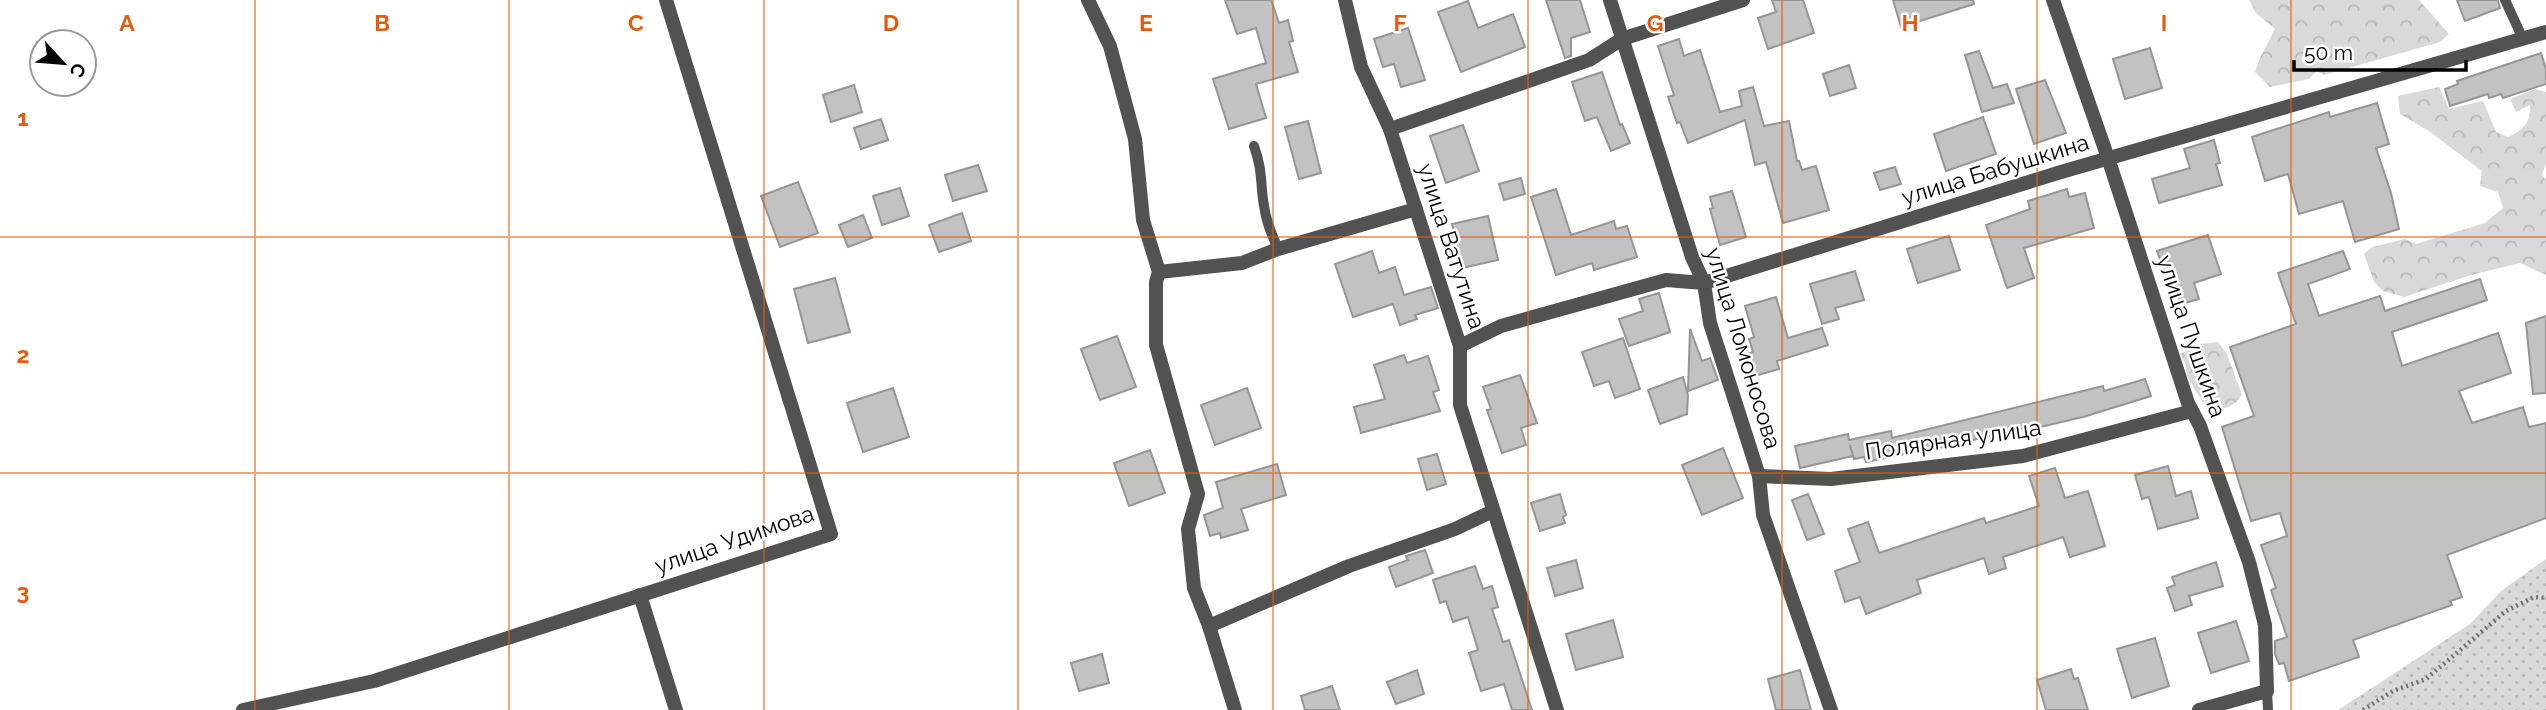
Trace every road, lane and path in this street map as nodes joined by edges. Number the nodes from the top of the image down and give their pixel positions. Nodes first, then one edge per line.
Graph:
1 (666, 0) edge
2 (1088, 0) edge
3 (1345, 0) edge
4 (1610, 0) edge
5 (1743, 0) edge
6 (2053, 0) edge
7 (2505, 0) edge
8 (2546, 32) edge
9 (1622, 39) junction
10 (2523, 39) junction
11 (1390, 129) junction
12 (1255, 146) dead end
13 (2108, 158) junction
14 (1416, 209) junction
15 (1278, 248) junction
16 (1159, 272) junction
17 (1704, 283) junction
18 (1460, 346) junction
19 (2192, 411) junction
20 (1759, 476) junction
21 (1493, 511) junction
22 (640, 595) junction
23 (2546, 598) edge
24 (1209, 626) junction
25 (2267, 691) junction
26 (243, 710) edge
27 (676, 710) edge
28 (1235, 710) edge
29 (1557, 710) edge
30 (1830, 710) edge
31 (2199, 710) edge
32 (2268, 710) edge
33 (2362, 710) edge

1 - 22 street, улица Удимова
2 - 16 street
3 - 11 street, улица Ватутина
4 - 9 street, улица Ломоносова
5 - 9 street
6 - 13 street, улица Пушкина
7 - 10 lane
8 - 10 street, улица Бабушкина
9 - 11 street
9 - 17 street, улица Ломоносова
10 - 13 street, улица Бабушкина
11 - 14 street, улица Ватутина
12 - 15 lane
13 - 17 street, улица Бабушкина
13 - 19 street, улица Пушкина
14 - 15 street
14 - 18 street, улица Ватутина
15 - 16 street
16 - 24 street
17 - 18 street, улица Бабушкина
17 - 20 street, улица Ломоносова
18 - 21 street, улица Ватутина
19 - 20 street, Полярная улица
19 - 25 street, улица Пушкина
20 - 30 street, улица Ломоносова
21 - 24 street
21 - 29 street, улица Ватутина
22 - 26 street, улица Удимова
22 - 27 street
23 - 33 path
24 - 28 street
25 - 31 street
25 - 32 lane

